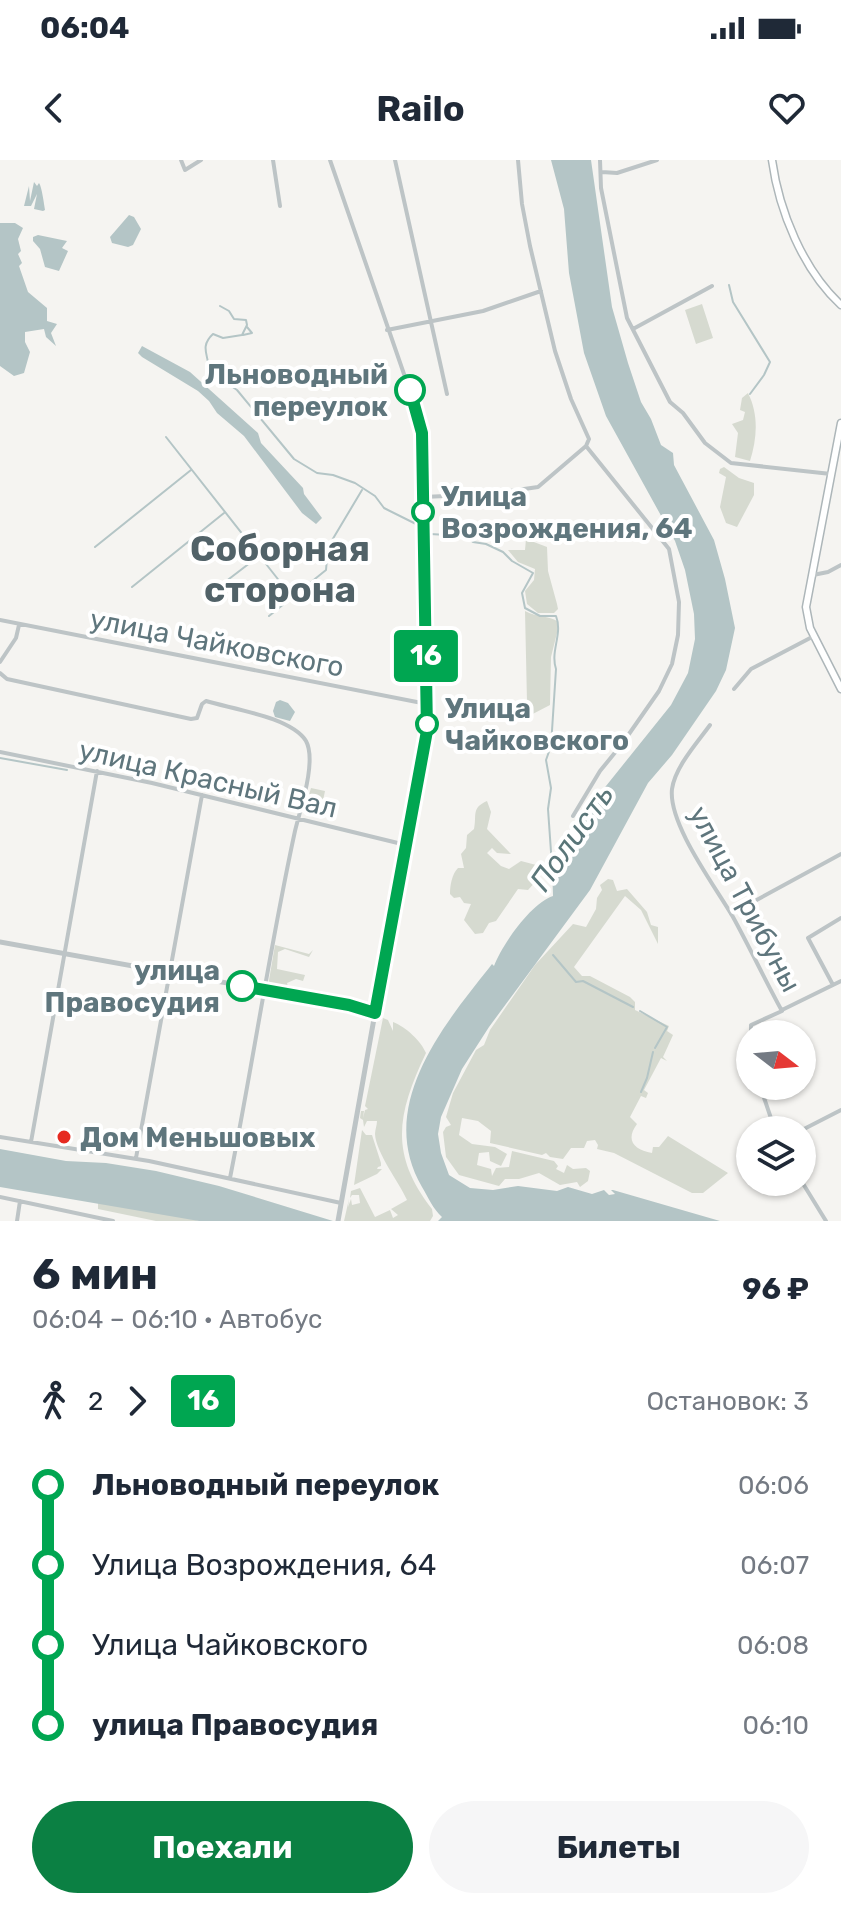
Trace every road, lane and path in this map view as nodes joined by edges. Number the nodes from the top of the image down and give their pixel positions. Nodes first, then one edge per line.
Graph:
1 (181, 160) edge
2 (201, 160) edge
3 (273, 160) edge
4 (330, 160) edge
5 (395, 160) edge
6 (518, 160) edge
7 (600, 160) edge
8 (657, 160) edge
9 (772, 160) edge
10 (602, 172) junction
11 (280, 206) dead end
12 (712, 286) dead end
13 (541, 291) junction
14 (841, 305) edge
15 (431, 320) junction
16 (387, 330) junction
17 (633, 330) junction
18 (447, 394) dead end
19 (841, 423) edge
20 (586, 446) junction
21 (831, 474) junction
22 (423, 497) junction
23 (841, 565) edge
24 (811, 575) junction
25 (0, 620) edge
26 (19, 625) junction
27 (814, 636) junction
28 (0, 662) edge
29 (0, 673) edge
30 (734, 689) dead end
31 (841, 689) edge
32 (427, 704) junction
33 (710, 725) dead end
34 (0, 752) edge
35 (97, 771) junction
36 (202, 795) junction
37 (573, 816) dead end
38 (297, 820) junction
39 (406, 845) junction
40 (841, 854) edge
41 (731, 914) junction
42 (841, 918) edge
43 (0, 942) edge
44 (63, 953) junction
45 (170, 973) junction
46 (841, 981) edge
47 (833, 985) junction
48 (265, 991) junction
49 (782, 1011) junction
50 (375, 1013) junction
51 (762, 1020) edge
52 (841, 1110) edge
53 (816, 1123) edge
54 (0, 1137) edge
55 (31, 1142) junction
56 (136, 1158) junction
57 (230, 1178) junction
58 (811, 1196) edge
59 (0, 1197) edge
60 (20, 1201) junction
61 (341, 1206) junction
62 (17, 1221) edge
63 (113, 1221) edge
64 (338, 1221) edge
65 (826, 1221) edge

1 - 2 street
3 - 11 street
4 - 16 street
5 - 15 street
6 - 13 street
7 - 10 street
8 - 10 street
9 - 14 main road
10 - 17 street
12 - 17 street
13 - 15 street
13 - 20 street
15 - 16 street
15 - 18 street
16 - 22 street
17 - 21 street
19 - 21 main road
20 - 22 street
20 - 37 street
21 - 24 main road
22 - 32 street
23 - 24 street
24 - 27 main road
25 - 26 street, улица Чайковского
26 - 28 street
26 - 32 street, улица Чайковского
27 - 30 street
27 - 31 main road
29 - 38 street
32 - 39 street
33 - 41 street, улица Трибуны
34 - 35 street, улица Красный Вал
35 - 36 street, улица Красный Вал
35 - 44 street
36 - 38 street, улица Красный Вал
36 - 45 street
38 - 39 street, улица Красный Вал
38 - 48 street
39 - 50 street
40 - 41 street
41 - 49 street, улица Трибуны
42 - 47 street
43 - 44 street
44 - 45 street
44 - 55 street
45 - 48 street
45 - 56 street
46 - 47 street
47 - 49 street
48 - 50 street
48 - 57 street
49 - 51 street, улица Трибуны
50 - 61 street
52 - 53 street
54 - 55 street
55 - 56 street
56 - 57 street
57 - 61 street
58 - 65 street
59 - 60 street
60 - 62 street
60 - 63 street
61 - 64 street

